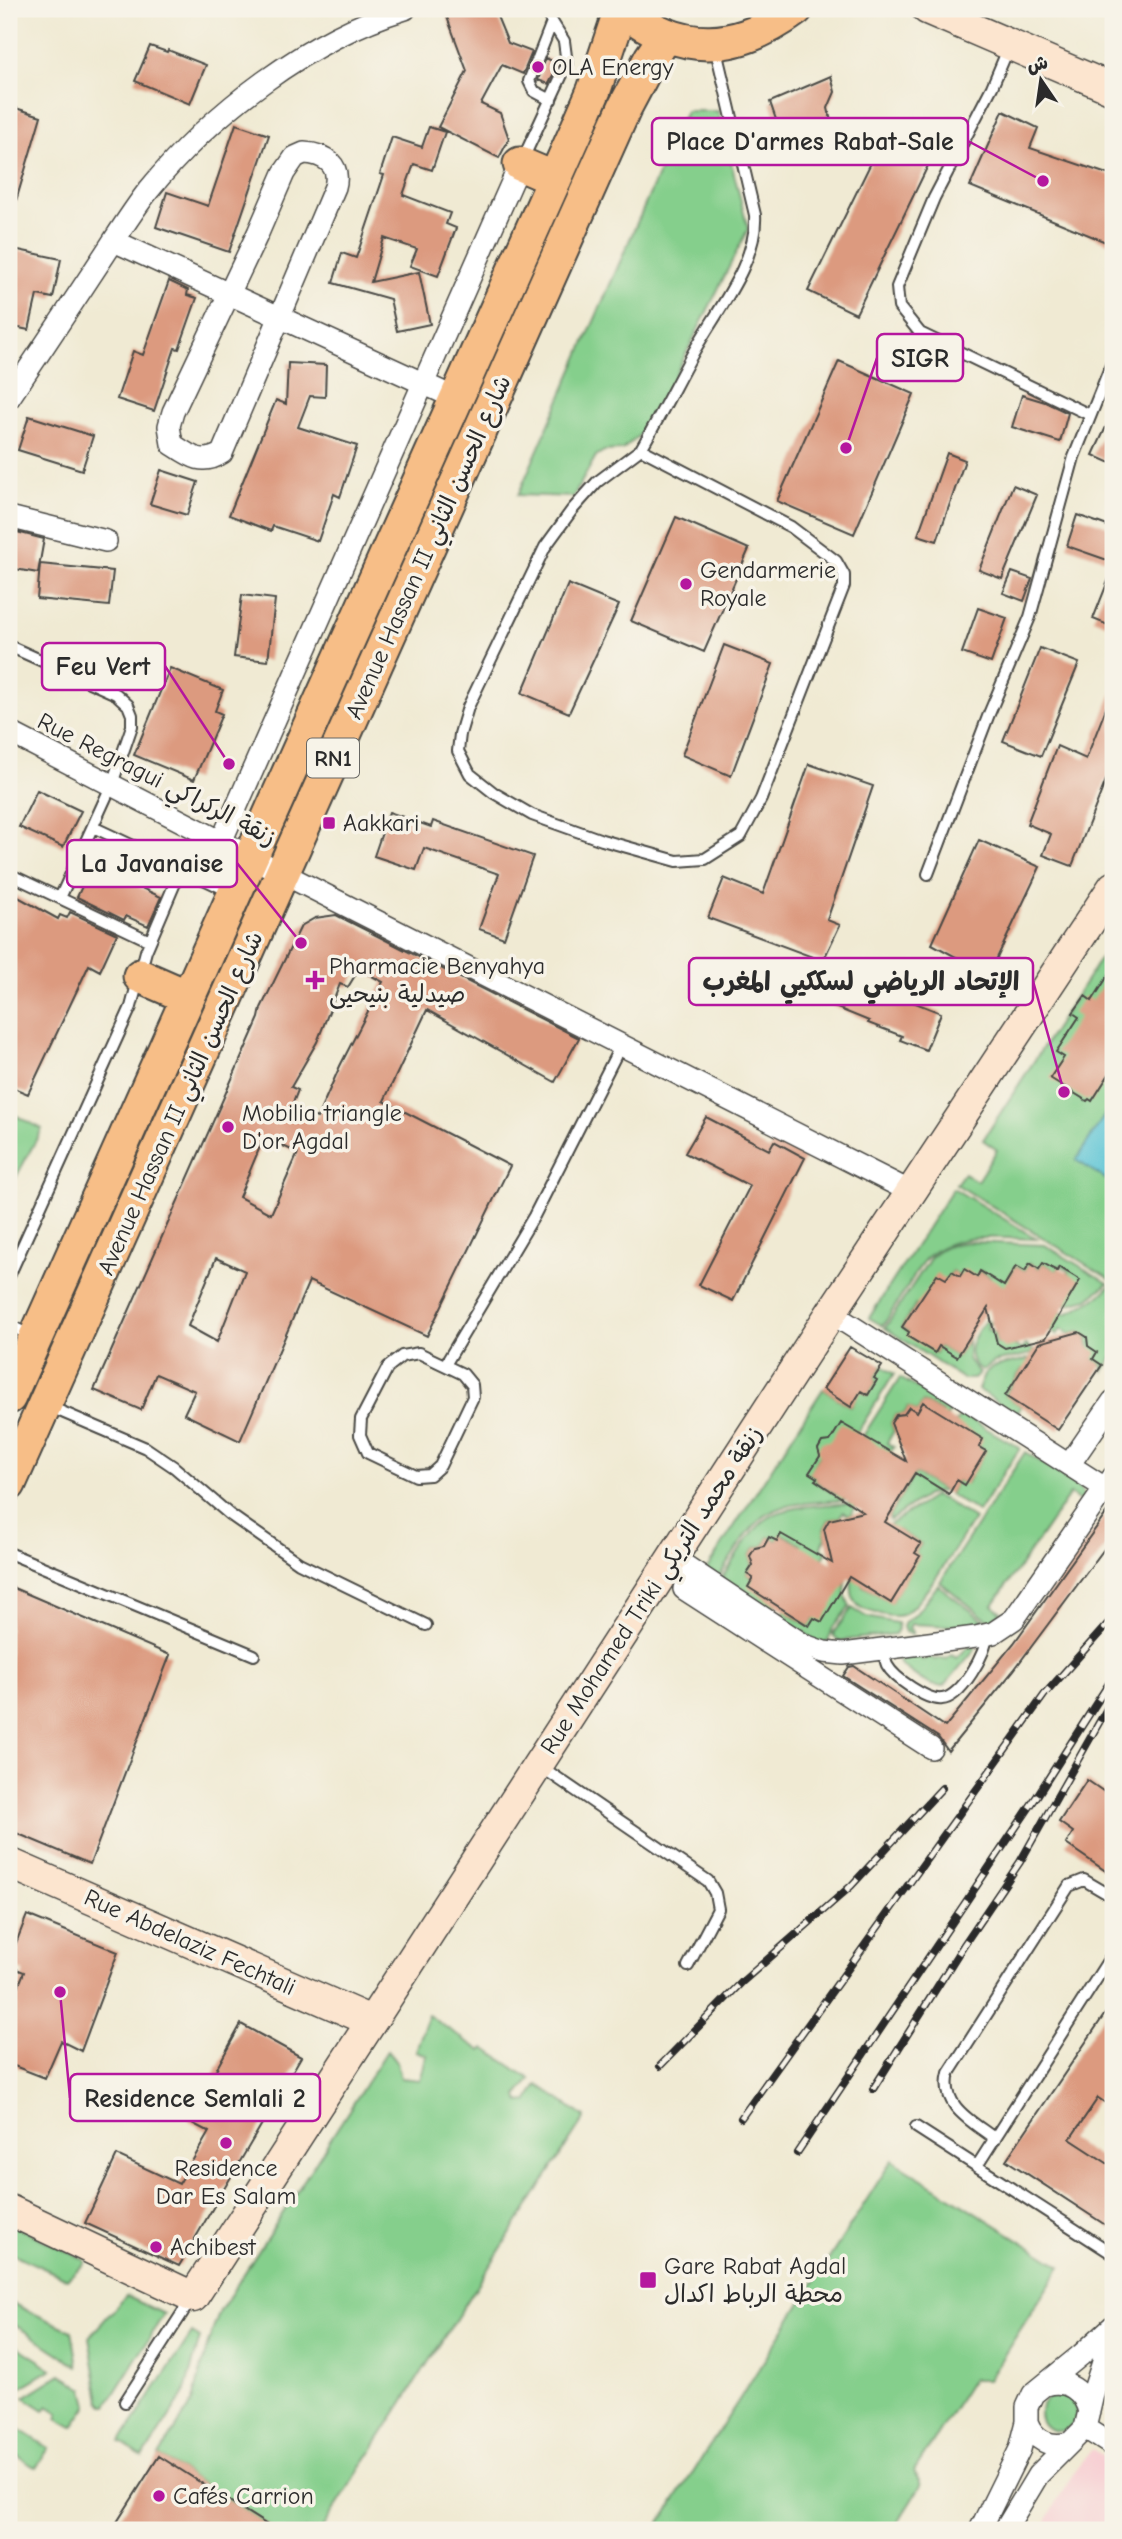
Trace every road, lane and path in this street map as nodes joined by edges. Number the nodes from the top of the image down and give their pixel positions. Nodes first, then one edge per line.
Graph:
1 (405, 9) edge
2 (544, 9) edge
3 (622, 9) edge
4 (796, 9) edge
5 (927, 9) edge
6 (552, 22) junction
7 (666, 36) junction
8 (714, 43) junction
9 (1010, 45) junction
10 (1113, 89) edge
11 (551, 100) junction
12 (520, 164) junction
13 (555, 178) junction
14 (114, 241) junction
15 (230, 293) junction
16 (280, 317) junction
17 (1113, 360) edge
18 (424, 384) junction
19 (9, 398) edge
20 (455, 398) junction
21 (1090, 415) junction
22 (641, 449) junction
23 (9, 517) edge
24 (106, 541) dead end
25 (9, 646) edge
26 (9, 732) edge
27 (112, 784) junction
28 (93, 827) junction
29 (221, 842) junction
30 (252, 858) junction
31 (181, 869) junction
32 (282, 873) junction
33 (9, 874) edge
34 (928, 874) dead end
35 (1113, 887) edge
36 (235, 894) junction
37 (60, 898) junction
38 (150, 941) junction
39 (141, 976) junction
40 (188, 997) junction
41 (621, 1045) junction
42 (911, 1192) junction
43 (9, 1276) edge
44 (831, 1314) junction
45 (22, 1331) edge
46 (445, 1365) junction
47 (9, 1396) edge
48 (1113, 1401) edge
49 (45, 1405) junction
50 (1069, 1465) junction
51 (1109, 1482) edge
52 (9, 1484) edge
53 (9, 1553) edge
54 (672, 1557) junction
55 (684, 1589) dead end
56 (426, 1625) dead end
57 (987, 1635) junction
58 (883, 1649) junction
59 (254, 1655) dead end
60 (931, 1748) dead end
61 (537, 1765) junction
62 (9, 1863) edge
63 (1113, 1897) edge
64 (1113, 1953) edge
65 (688, 1966) dead end
66 (371, 2021) junction
67 (916, 2127) dead end
68 (995, 2138) junction
69 (977, 2166) junction
70 (9, 2210) edge
71 (1113, 2254) edge
72 (193, 2297) junction
73 (1113, 2328) edge
74 (1045, 2385) junction
75 (125, 2402) dead end
76 (1087, 2420) junction
77 (1027, 2422) junction
78 (1069, 2443) junction
79 (1113, 2445) edge
80 (980, 2530) edge
81 (1005, 2530) edge

1 - 14 street
2 - 6 lane
3 - 7 main road, RN1
3 - 13 main road, Avenue Hassan II شارع الحسن الثاني / RN1
4 - 8 main road, RN1
5 - 9 street
6 - 11 lane
6 - 11 lane
7 - 8 main road, RN1
7 - 32 main road, Avenue Hassan II شارع الحسن الثاني / RN1
8 - 22 lane
9 - 10 street
9 - 21 lane
11 - 12 lane
12 - 13 main road
12 - 18 street
13 - 20 main road, Avenue Hassan II شارع الحسن الثاني / RN1
14 - 15 street
14 - 19 street
15 - 16 street
15 - 16 street
15 - 16 street
16 - 18 street
17 - 21 lane
18 - 20 street
18 - 29 street
20 - 30 main road, Avenue Hassan II شارع الحسن الثاني / RN1
21 - 34 lane
22 - 22 lane
23 - 24 street
25 - 27 lane
26 - 27 street, Rue Regragui زنقة الركراكي
27 - 28 lane
27 - 29 street, Rue Regragui زنقة الركراكي
28 - 31 lane
28 - 37 lane
29 - 30 street, Rue Regragui زنقة الركراكي
30 - 32 street, Rue Regragui زنقة الركراكي
30 - 36 main road, Avenue Hassan II شارع الحسن الثاني / RN1
31 - 36 lane
31 - 38 lane
32 - 41 street, Rue Regragui زنقة الركراكي
32 - 49 main road, Avenue Hassan II شارع الحسن الثاني / RN1
33 - 37 lane
35 - 42 street, Rue Mohamed Triki زنقة محمد التريكي
36 - 40 main road, Avenue Hassan II شارع الحسن الثاني / RN1
37 - 38 lane
38 - 39 lane
39 - 40 main road
39 - 43 lane
40 - 45 main road, Avenue Hassan II شارع الحسن الثاني / RN1
41 - 42 street, Rue Regragui زنقة الركراكي
41 - 46 lane
42 - 44 street, Rue Mohamed Triki زنقة محمد التريكي
44 - 50 street
44 - 54 street, Rue Mohamed Triki زنقة محمد التريكي
45 - 47 main road, Avenue Hassan II شارع الحسن الثاني / RN1
46 - 46 lane
48 - 50 street
49 - 52 main road, Avenue Hassan II شارع الحسن الثاني / RN1
49 - 56 lane
50 - 51 street
51 - 57 street
53 - 59 lane
54 - 58 street
54 - 61 street, Rue Mohamed Triki زنقة محمد التريكي
55 - 60 street
57 - 58 street
57 - 58 lane
61 - 65 lane
61 - 66 street, Rue Mohamed Triki زنقة محمد التريكي
62 - 66 street, Rue Abdelaziz Fechtali
63 - 68 lane
64 - 68 lane
66 - 72 street, Rue Mohamed Triki زنقة محمد التريكي
67 - 69 lane
68 - 69 lane
69 - 71 lane
70 - 72 street
72 - 75 lane
73 - 74 street
73 - 76 street
74 - 76 street
74 - 77 street
76 - 78 street
76 - 79 street
77 - 78 street
77 - 80 street
78 - 81 street

